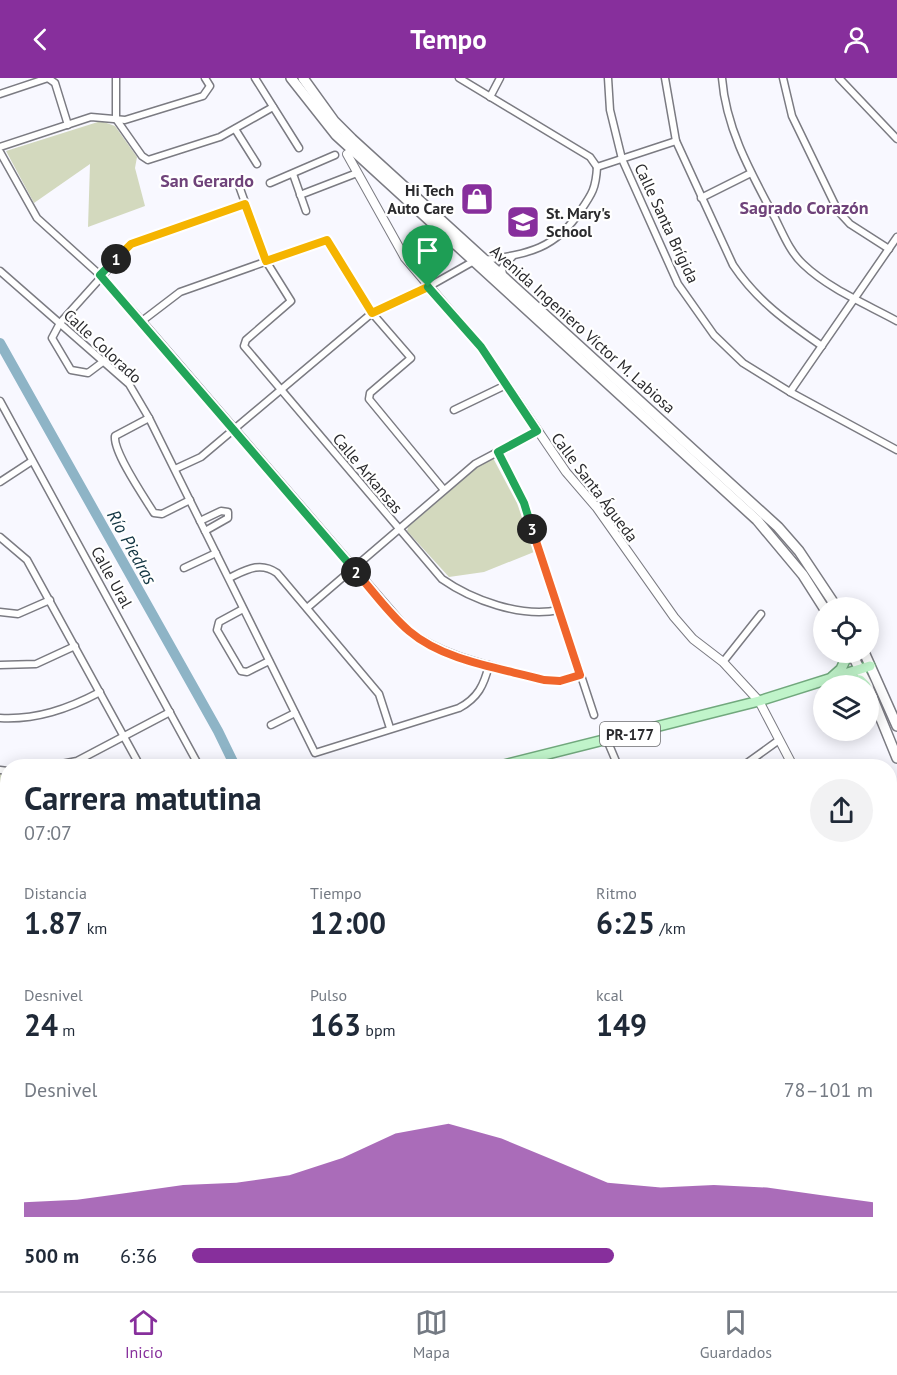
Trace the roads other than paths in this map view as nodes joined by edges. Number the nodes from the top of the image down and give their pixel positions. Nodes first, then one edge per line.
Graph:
1 (116, 78) edge
2 (205, 78) edge
3 (255, 78) edge
4 (291, 78) edge
5 (303, 78) edge
6 (459, 78) edge
7 (500, 78) edge
8 (608, 78) edge
9 (665, 78) edge
10 (722, 78) edge
11 (783, 78) edge
12 (839, 78) edge
13 (0, 94) edge
14 (490, 97) junction
15 (273, 107) junction
16 (116, 119) junction
17 (68, 125) junction
18 (235, 129) junction
19 (897, 139) edge
20 (676, 141) junction
21 (0, 147) edge
22 (298, 148) dead end
23 (0, 152) edge
24 (347, 154) dead end
25 (335, 155) dead end
26 (622, 159) junction
27 (257, 164) dead end
28 (597, 167) junction
29 (357, 173) junction
30 (752, 173) junction
31 (293, 174) junction
32 (238, 183) dead end
33 (270, 183) dead end
34 (300, 195) junction
35 (700, 198) junction
36 (245, 204) junction
37 (306, 211) dead end
38 (897, 237) edge
39 (889, 249) junction
40 (514, 256) junction
41 (485, 260) junction
42 (266, 261) junction
43 (472, 261) junction
44 (0, 271) edge
45 (100, 275) junction
46 (503, 276) junction
47 (428, 287) junction
48 (855, 298) junction
49 (372, 313) junction
50 (142, 321) junction
51 (897, 321) edge
52 (60, 323) junction
53 (822, 346) junction
54 (104, 361) junction
55 (506, 385) junction
56 (280, 390) junction
57 (790, 392) junction
58 (0, 401) edge
59 (454, 411) dead end
60 (8, 414) junction
61 (149, 418) junction
62 (0, 419) edge
63 (234, 430) junction
64 (537, 431) junction
65 (897, 450) edge
66 (498, 452) junction
67 (32, 460) junction
68 (175, 469) junction
69 (0, 482) edge
70 (444, 490) junction
71 (190, 500) junction
72 (200, 521) junction
73 (399, 530) junction
74 (205, 531) junction
75 (0, 537) edge
76 (216, 553) junction
77 (184, 568) dead end
78 (353, 568) junction
79 (229, 578) junction
80 (817, 597) edge
81 (830, 597) edge
82 (50, 600) junction
83 (307, 608) junction
84 (243, 609) junction
85 (559, 610) junction
86 (0, 612) edge
87 (760, 614) dead end
88 (75, 646) junction
89 (269, 661) junction
90 (723, 662) junction
91 (856, 663) edge
92 (869, 663) edge
93 (0, 665) edge
94 (489, 665) junction
95 (870, 666) junction
96 (860, 669) junction
97 (580, 675) junction
98 (842, 675) edge
99 (863, 675) edge
100 (813, 684) edge
101 (100, 692) junction
102 (759, 701) junction
103 (170, 712) junction
104 (295, 713) junction
105 (879, 714) edge
106 (594, 715) dead end
107 (0, 718) edge
108 (271, 725) dead end
109 (897, 726) edge
110 (390, 728) junction
111 (125, 737) junction
112 (607, 740) junction
113 (779, 741) junction
114 (897, 758) edge
115 (81, 759) edge
116 (136, 759) edge
117 (195, 759) edge
118 (529, 759) edge
119 (615, 759) edge
120 (753, 759) edge
121 (789, 759) edge

1 - 16 street
2 - 16 street
3 - 15 street
4 - 43 main road, Avenida Ingeniero Víctor M. Labiosa
5 - 41 main road, Avenida Ingeniero Víctor M. Labiosa
6 - 14 street
7 - 14 street
8 - 26 street, Calle Santa Brígida
9 - 20 street
10 - 30 street
11 - 39 street
12 - 19 street
13 - 17 street
14 - 28 street
15 - 18 street
15 - 22 street
16 - 17 street
16 - 18 street
17 - 21 street
18 - 27 street
20 - 26 street
20 - 35 street
23 - 45 street
24 - 29 street, Calle Santa Águeda
25 - 31 street
26 - 28 street
26 - 57 street, Calle Santa Brígida
28 - 40 street
29 - 34 street
29 - 47 street, Calle Santa Águeda
30 - 35 street
30 - 48 street
31 - 33 street
31 - 34 street
32 - 36 street
34 - 37 street
35 - 53 street
36 - 42 street
36 - 45 street
38 - 39 street
39 - 48 street
40 - 41 street
40 - 46 street
41 - 43 street
41 - 46 main road, Avenida Ingeniero Víctor M. Labiosa
42 - 49 street
42 - 50 street
42 - 56 street, Calle Arkansas
43 - 47 street
43 - 80 main road, Avenida Ingeniero Víctor M. Labiosa
44 - 52 street, Calle Colorado
45 - 50 street
45 - 52 street
46 - 81 main road, Avenida Ingeniero Víctor M. Labiosa
47 - 49 street
47 - 55 street, Calle Santa Águeda
48 - 51 street
48 - 53 street
49 - 56 street
49 - 70 street
50 - 63 street
52 - 54 street, Calle Colorado
52 - 54 street
53 - 57 street
54 - 61 street, Calle Colorado
55 - 59 street
55 - 64 street, Calle Santa Águeda
56 - 63 street
56 - 73 street, Calle Arkansas
57 - 65 street, Calle Santa Brígida
58 - 60 street, Calle Ural
60 - 62 street
60 - 67 street, Calle Ural
61 - 68 street, Calle Colorado
61 - 71 street
63 - 68 street
63 - 78 street
64 - 66 street
64 - 90 street, Calle Santa Águeda
66 - 70 street
66 - 85 street
67 - 69 street
67 - 103 street, Calle Ural
68 - 71 street, Calle Colorado
70 - 73 street
71 - 72 street, Calle Colorado
72 - 74 street, Calle Colorado
72 - 74 street
73 - 78 street
73 - 85 street, Calle Arkansas
74 - 76 street, Calle Colorado
75 - 82 street
76 - 77 street
76 - 79 street, Calle Colorado
78 - 83 street
78 - 94 street
79 - 83 street
79 - 84 street, Calle Colorado
82 - 86 street
82 - 88 street
83 - 110 street
84 - 89 street, Calle Colorado
84 - 89 street
85 - 97 street
87 - 90 street
88 - 93 street
88 - 101 street
89 - 104 street, Calle Colorado
90 - 102 street, Calle Santa Águeda
91 - 96 main road
92 - 95 main road
94 - 97 street
94 - 110 street
95 - 96 main road, PR-177
95 - 109 main road
96 - 98 main road, PR-177
96 - 99 main road
97 - 106 street
100 - 102 main road, PR-177
101 - 107 street
101 - 111 street
102 - 112 main road, PR-177
102 - 113 street, Calle Santa Águeda
103 - 111 street
103 - 117 street, Calle Ural
104 - 108 street
104 - 110 street, Calle Colorado
105 - 114 main road
111 - 115 street
111 - 116 street
112 - 118 main road, PR-177
112 - 119 street
113 - 120 street
113 - 121 street, Calle Santa Águeda

